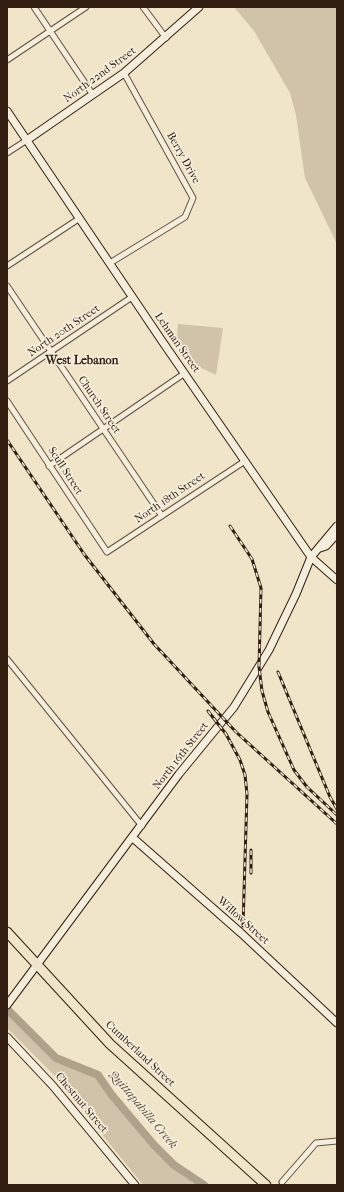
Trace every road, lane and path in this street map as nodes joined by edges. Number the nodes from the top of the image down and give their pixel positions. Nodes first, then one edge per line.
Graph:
1 (34, 7) edge
2 (86, 7) edge
3 (143, 7) edge
4 (199, 7) edge
5 (50, 31) junction
6 (166, 38) junction
7 (7, 60) edge
8 (124, 73) junction
9 (93, 95) junction
10 (7, 111) edge
11 (27, 140) junction
12 (7, 153) edge
13 (80, 218) junction
14 (110, 263) junction
15 (7, 266) edge
16 (7, 286) edge
17 (132, 297) junction
18 (51, 351) junction
19 (185, 373) junction
20 (7, 381) edge
21 (7, 401) edge
22 (104, 430) junction
23 (245, 461) junction
24 (49, 466) junction
25 (162, 516) junction
26 (337, 526) edge
27 (337, 534) edge
28 (320, 548) junction
29 (107, 552) joint
30 (311, 556) junction
31 (337, 580) edge
32 (7, 659) edge
33 (142, 826) junction
34 (133, 838) junction
35 (7, 932) edge
36 (37, 965) junction
37 (8, 1005) edge
38 (337, 1023) edge
39 (7, 1037) edge
40 (337, 1141) edge
41 (282, 1182) dead end
42 (135, 1185) edge
43 (266, 1185) edge

1 - 5 street
2 - 5 street
3 - 6 street
4 - 6 main road, North 22nd Street
5 - 7 street
5 - 9 street
6 - 8 main road, North 22nd Street
8 - 9 main road, North 22nd Street
8 - 14 street, Berry Drive
9 - 11 main road, North 22nd Street
10 - 11 main road, Lehman Street
11 - 12 street, North 22nd Street
11 - 13 main road, Lehman Street
13 - 14 main road, Lehman Street
13 - 15 street
14 - 17 main road, Lehman Street
16 - 18 street, Church Street
17 - 18 street, North 20th Street
17 - 19 main road, Lehman Street
18 - 20 street, North 20th Street
18 - 22 street, Church Street
19 - 22 street
19 - 23 main road, Lehman Street
21 - 24 street, Scull Street
22 - 24 street
22 - 25 street, Church Street
23 - 25 street, North 18th Street
23 - 30 main road, Lehman Street
24 - 29 street, Scull Street
25 - 29 street, North 18th Street
26 - 28 main road, North 16th Street
27 - 28 main road, North 16th Street
28 - 30 main road, North 16th Street
30 - 31 main road, Lehman Street
30 - 33 main road, North 16th Street
32 - 33 street
33 - 34 main road, North 16th Street
34 - 36 main road, North 16th Street
34 - 38 main road, Willow Street
35 - 36 highway, Cumberland Street
36 - 37 main road, North 16th Street
36 - 43 highway, Cumberland Street
39 - 42 main road, Chestnut Street
40 - 41 street

